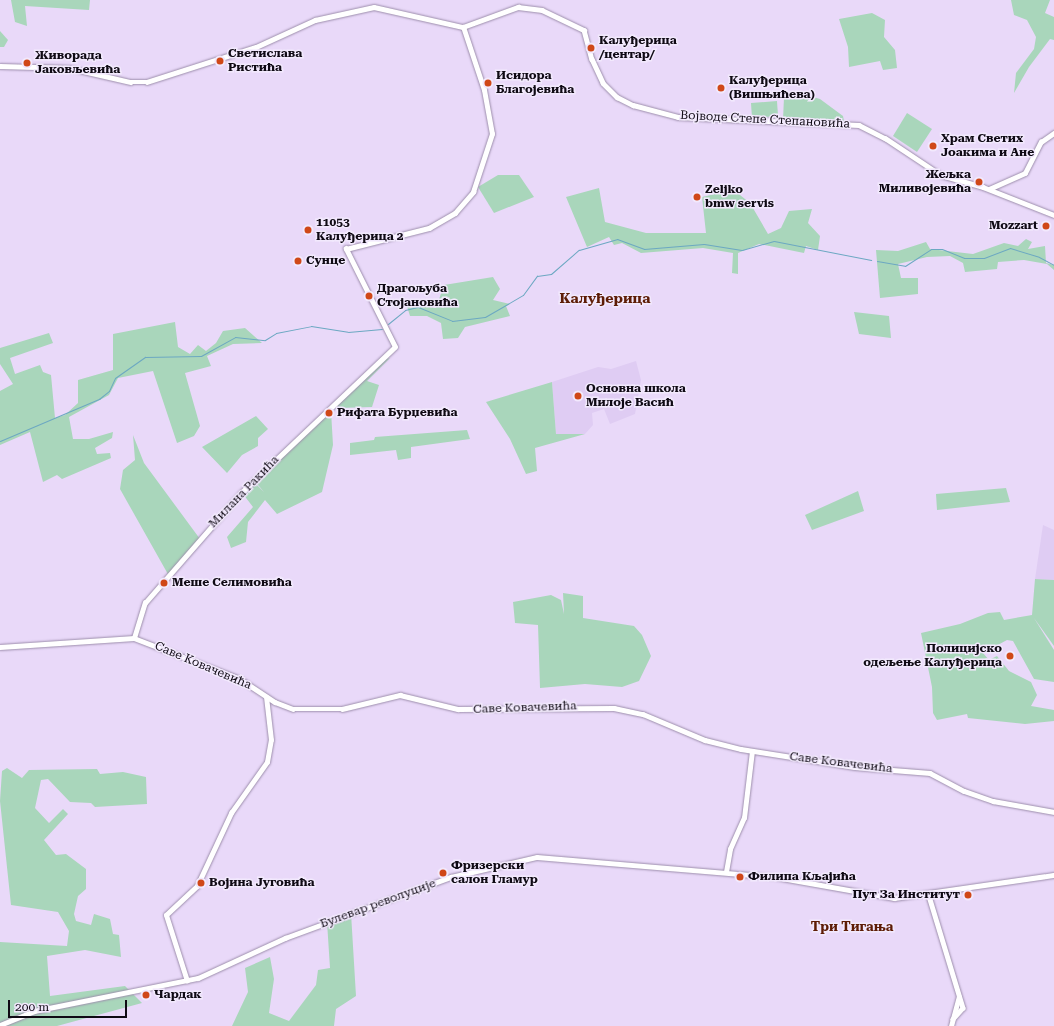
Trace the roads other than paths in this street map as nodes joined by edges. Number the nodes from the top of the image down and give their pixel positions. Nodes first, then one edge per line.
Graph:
1 (463, 27) junction
2 (0, 66) edge
3 (1054, 133) edge
4 (989, 189) junction
5 (1054, 215) edge
6 (134, 638) junction
7 (0, 647) edge
8 (266, 697) junction
9 (752, 751) junction
10 (1054, 812) edge
11 (726, 872) junction
12 (1054, 875) edge
13 (929, 896) junction
14 (187, 981) junction
15 (960, 997) junction
16 (953, 1019) junction
17 (0, 1025) edge
18 (951, 1026) edge

1 - 2 street
1 - 4 street, Војводе Степе Степановића
1 - 6 street, Милана Ракића
3 - 4 street
4 - 5 street, Војводе Степе Степановића
6 - 7 street, Саве Ковачевића
6 - 8 street, Саве Ковачевића
8 - 9 street, Саве Ковачевића
8 - 14 street
9 - 10 street, Саве Ковачевића
9 - 11 street
11 - 13 street, Булевар револуције
11 - 14 street, Булевар револуције
12 - 13 street, Булевар револуције
13 - 15 street
14 - 17 street, Булевар револуције
15 - 16 street
15 - 16 street
16 - 18 street

